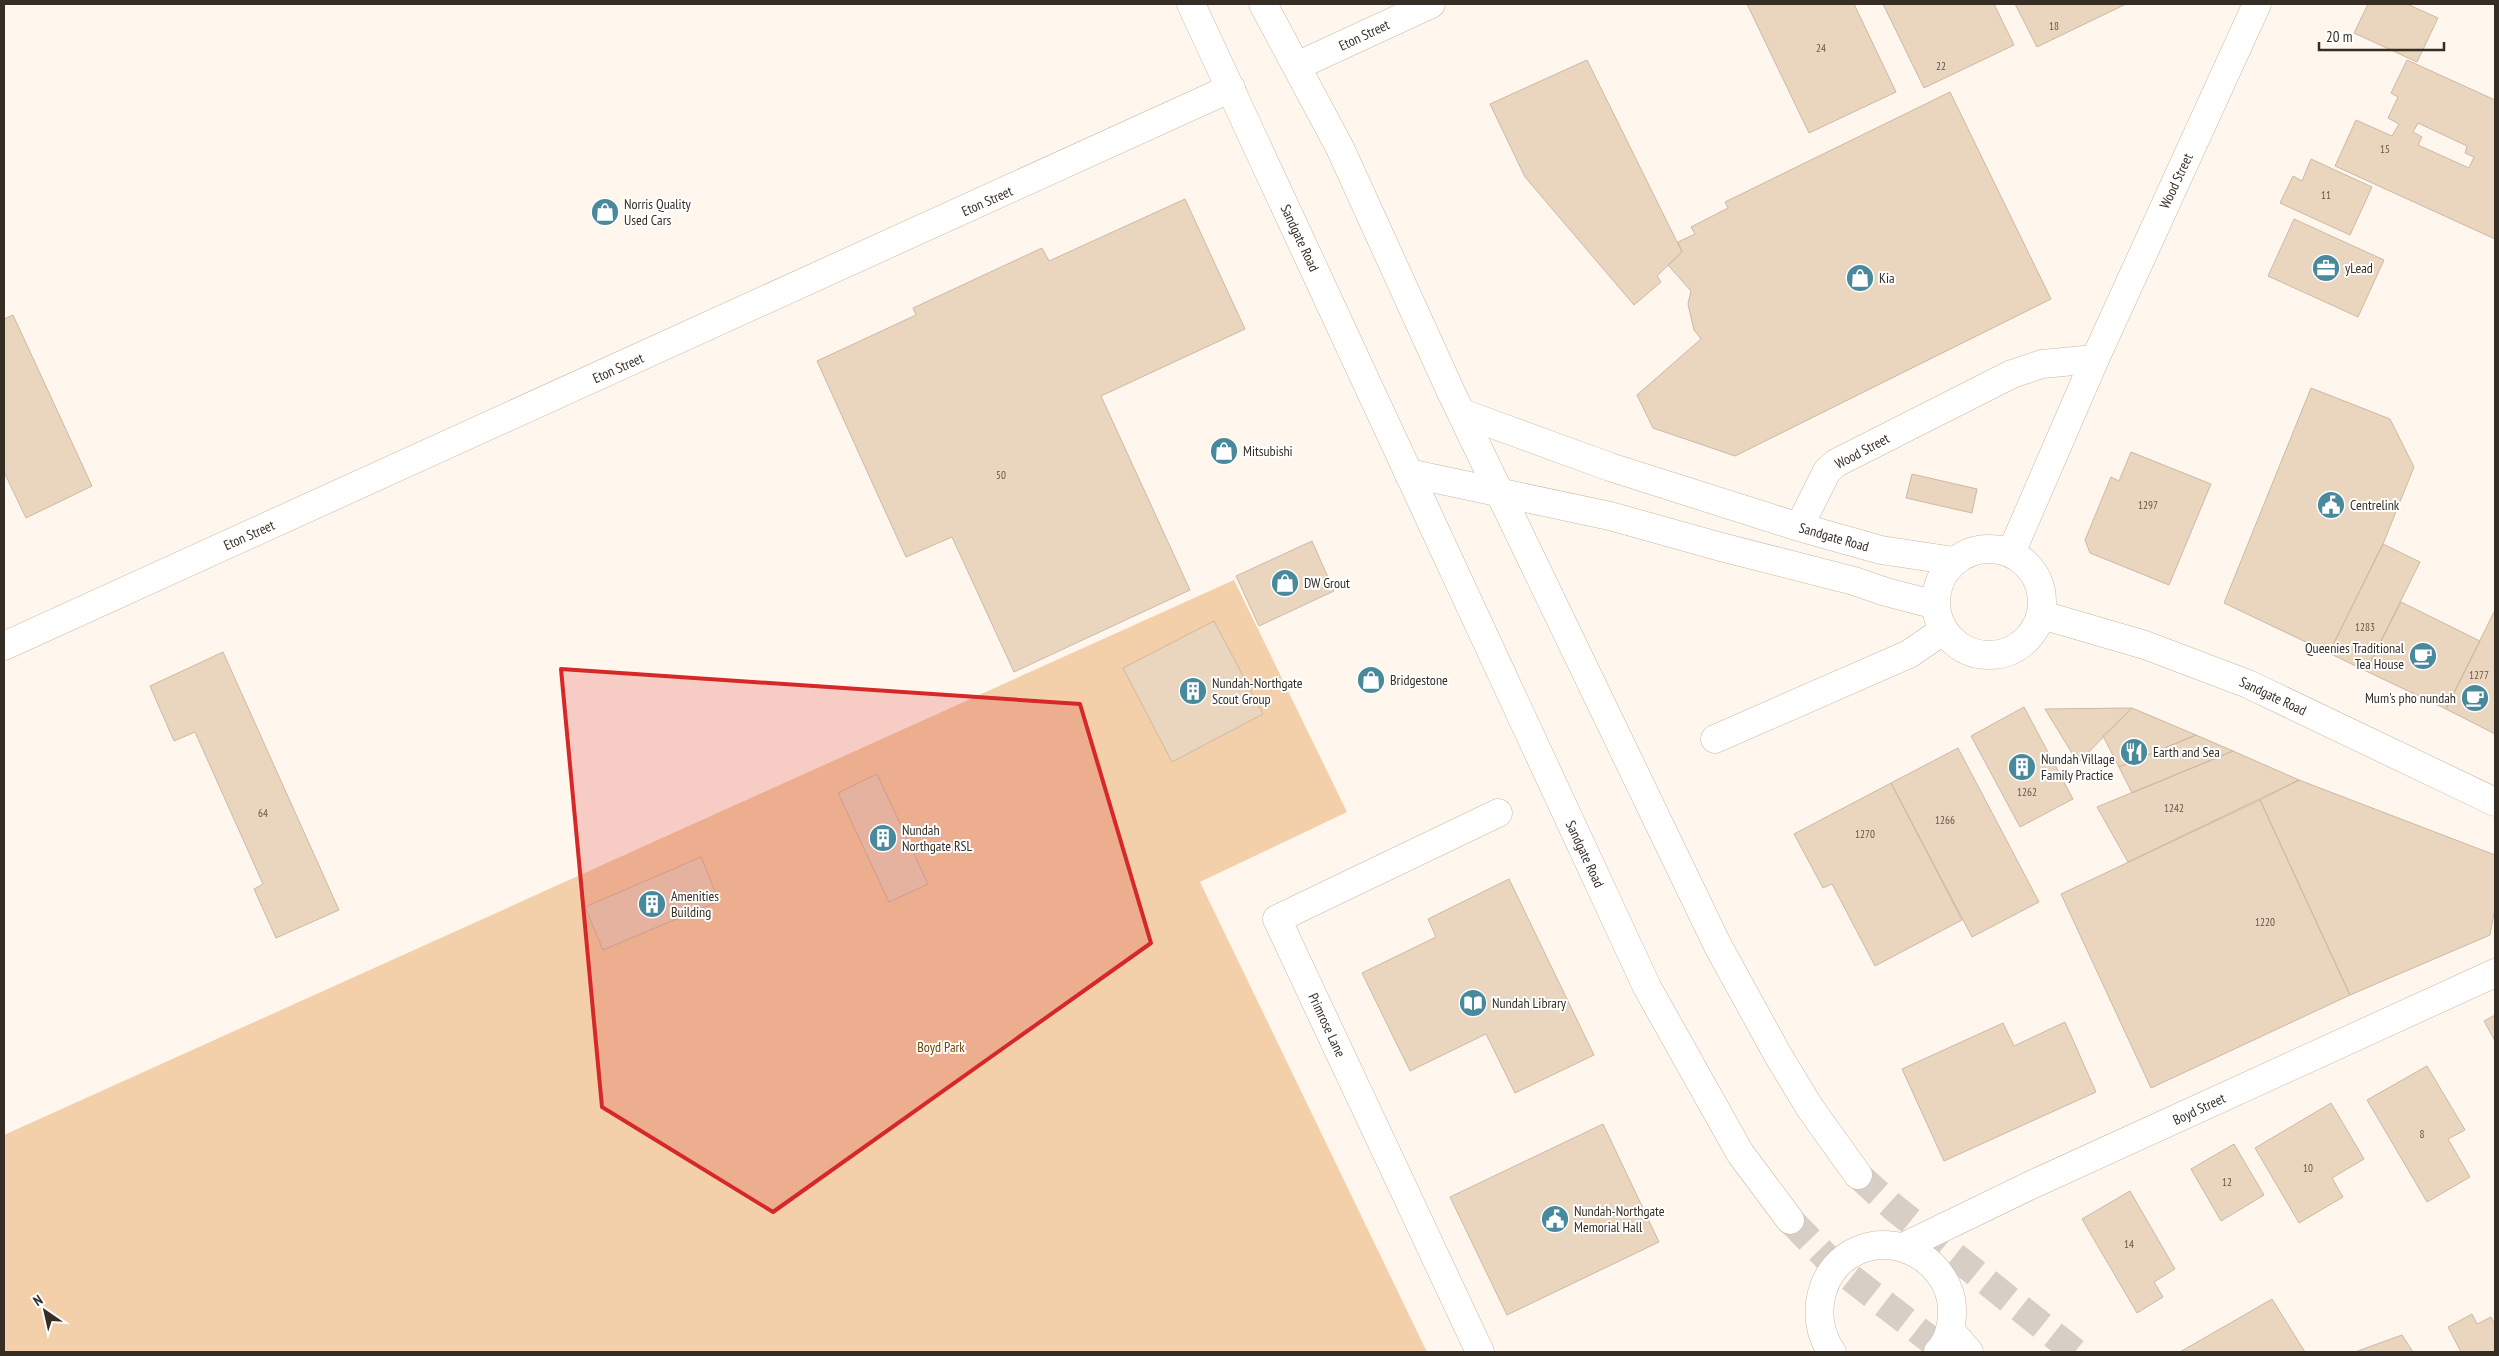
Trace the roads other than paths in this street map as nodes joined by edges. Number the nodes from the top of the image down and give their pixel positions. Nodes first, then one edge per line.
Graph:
1 (1191, 4) edge
2 (1263, 4) edge
3 (1431, 4) edge
4 (2257, 4) edge
5 (1297, 66) junction
6 (1231, 88) junction
7 (2095, 358) junction
8 (1462, 413) junction
9 (1408, 473) junction
10 (1500, 493) junction
11 (1799, 528) junction
12 (2011, 553) junction
13 (1954, 561) junction
14 (2042, 614) junction
15 (1940, 618) junction
16 (4, 646) edge
17 (1715, 739) dead end
18 (2495, 802) edge
19 (1498, 813) dead end
20 (2495, 973) edge
21 (1858, 1175) tunnel mouth
22 (1790, 1220) tunnel mouth
23 (1903, 1247) junction
24 (1944, 1341) edge
25 (1821, 1349) edge
26 (1480, 1352) edge
27 (1969, 1352) edge

1 - 6 main road, Sandgate Road
2 - 5 main road
3 - 5 main road, Eton Street
4 - 7 main road, Wood Street
5 - 8 main road
6 - 9 main road, Sandgate Road
6 - 16 main road, Eton Street
7 - 11 main road, Wood Street
7 - 12 main road, Wood Street
8 - 10 main road
8 - 11 main road, Sandgate Road
9 - 10 main road
9 - 22 main road, Sandgate Road
10 - 15 main road
10 - 21 main road
11 - 13 main road, Sandgate Road
12 - 13 main road
12 - 14 main road
13 - 15 main road
14 - 15 main road
14 - 18 main road, Sandgate Road
15 - 17 main road
19 - 26 main road, Primrose Lane
20 - 23 main road, Boyd Street
23 - 24 main road
23 - 25 main road
24 - 27 main road

